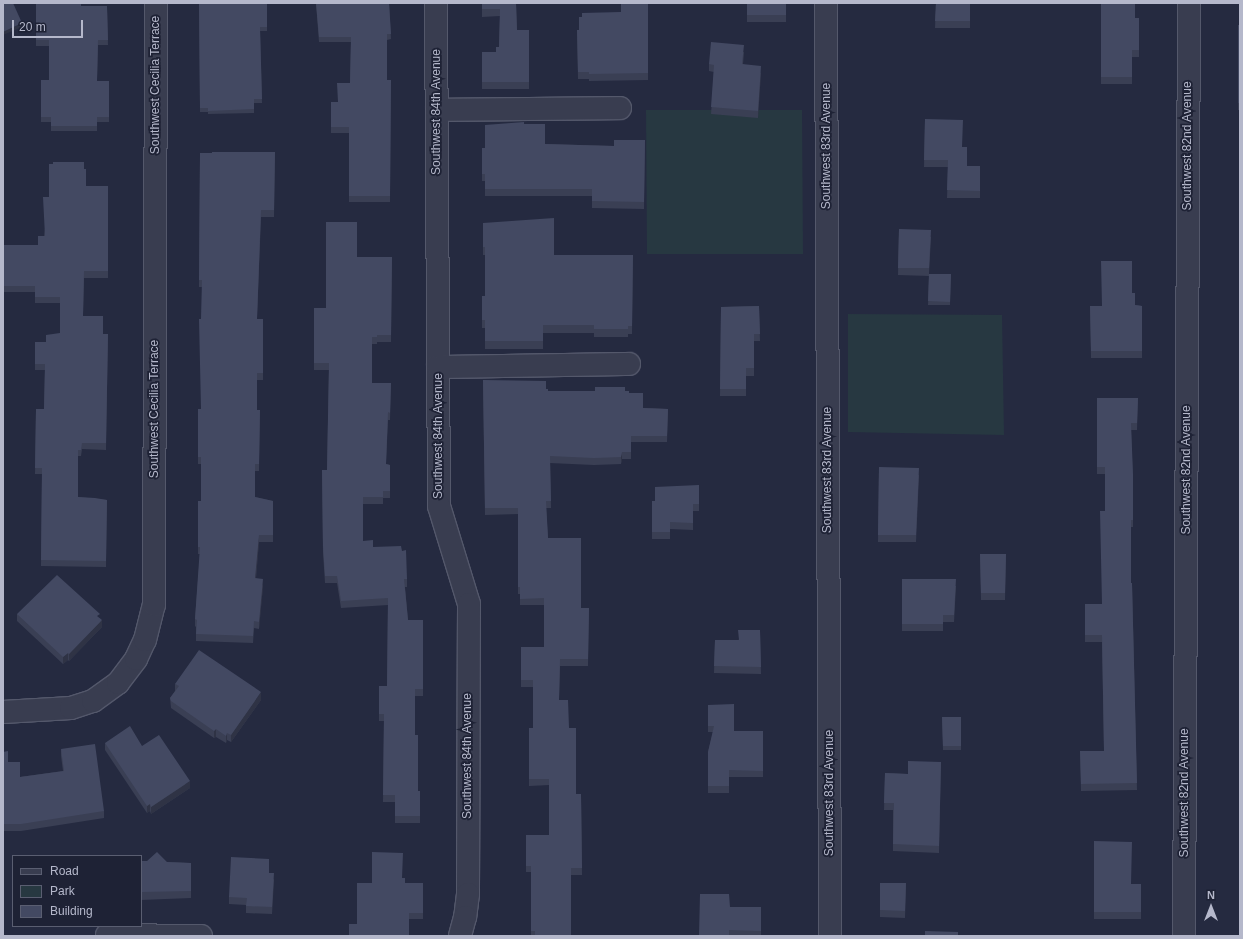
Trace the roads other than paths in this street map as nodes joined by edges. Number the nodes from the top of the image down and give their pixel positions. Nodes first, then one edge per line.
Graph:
1 (156, 3) edge
2 (436, 3) edge
3 (826, 3) edge
4 (1189, 3) edge
5 (620, 108) dead end
6 (437, 110) junction
7 (629, 364) dead end
8 (438, 367) junction
9 (3, 712) edge
10 (107, 935) edge
11 (200, 936) edge
12 (460, 936) edge
13 (830, 936) edge
14 (1184, 936) edge

1 - 9 street, Southwest Cecilia Terrace
2 - 6 street, Southwest 84th Avenue
3 - 13 street, Southwest 83rd Avenue
4 - 14 street, Southwest 82nd Avenue
5 - 6 street
6 - 8 street, Southwest 84th Avenue
7 - 8 street
8 - 12 street, Southwest 84th Avenue
10 - 11 street

